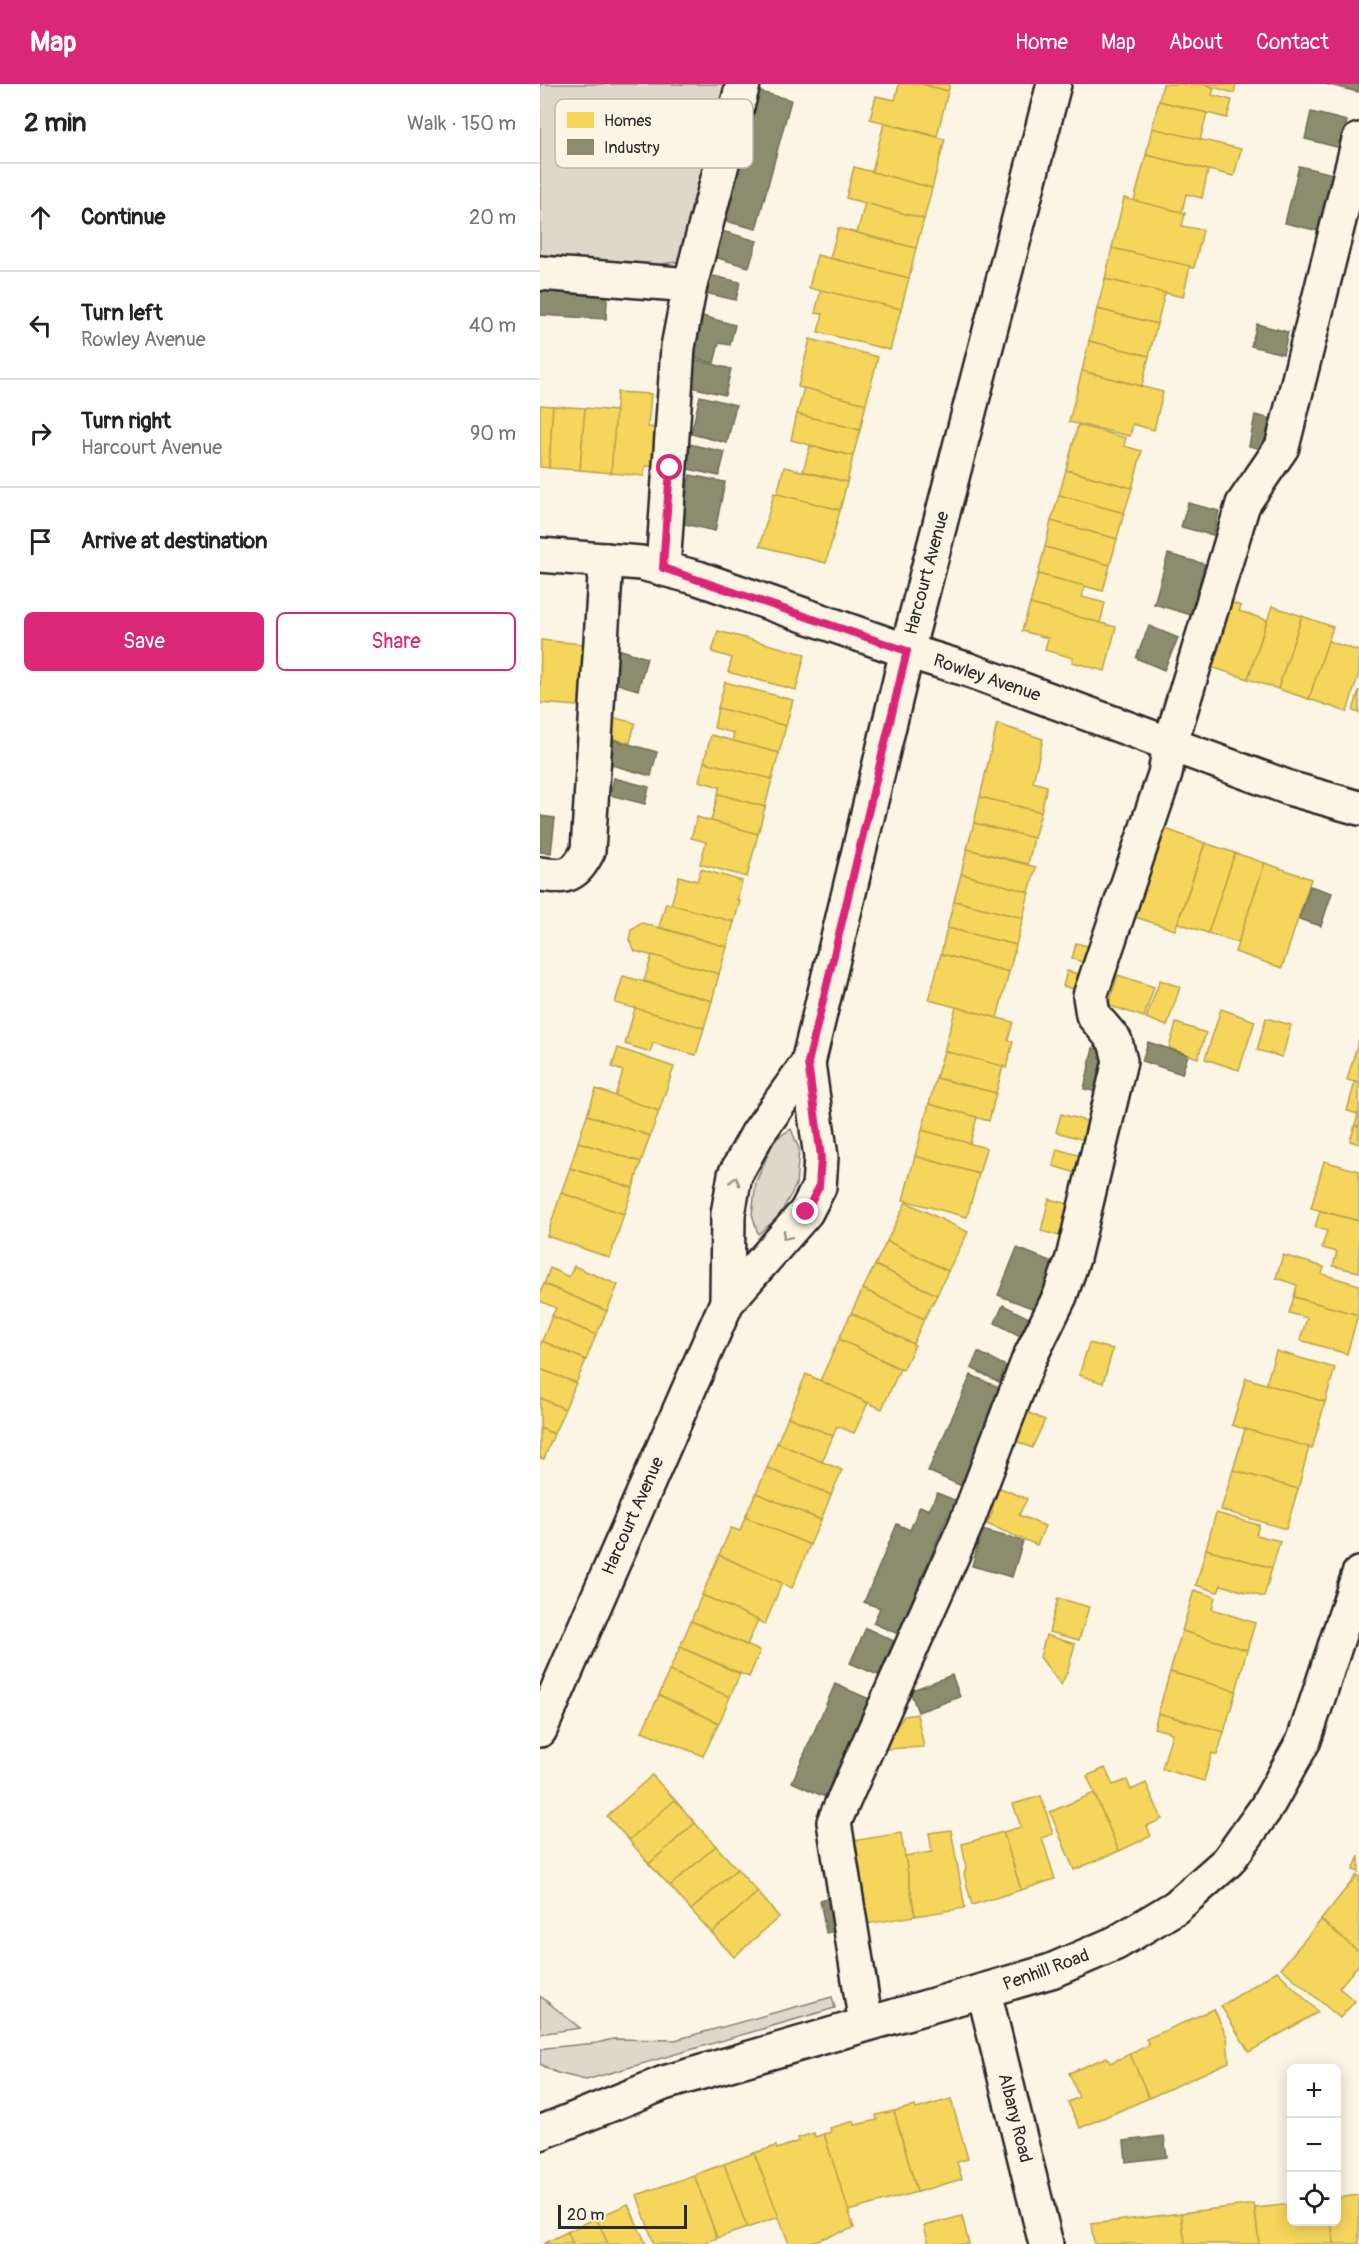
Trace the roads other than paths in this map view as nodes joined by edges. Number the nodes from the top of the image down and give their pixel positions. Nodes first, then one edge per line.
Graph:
1 (743, 84) edge
2 (1054, 84) edge
3 (739, 99) edge
4 (1359, 140) edge
5 (721, 168) edge
6 (540, 273) edge
7 (690, 285) junction
8 (540, 555) edge
9 (606, 560) junction
10 (663, 568) junction
11 (907, 651) junction
12 (1170, 745) junction
13 (1359, 808) edge
14 (540, 874) edge
15 (808, 1063) junction
16 (727, 1302) junction
17 (1359, 1574) edge
18 (540, 1730) edge
19 (984, 1992) junction
20 (866, 2024) junction
21 (540, 2133) edge
22 (1046, 2244) edge

1 - 3 street
2 - 11 street, Harcourt Avenue
4 - 12 street
5 - 7 street
6 - 7 street
7 - 10 street
8 - 9 street, Rowley Avenue
9 - 10 street, Rowley Avenue
9 - 14 street
10 - 11 street, Rowley Avenue
11 - 12 street, Rowley Avenue
11 - 15 street, Harcourt Avenue
12 - 13 street, Rowley Avenue
12 - 20 street
16 -> 15 street, Harcourt Avenue
15 -> 16 street, Harcourt Avenue
16 - 18 street, Harcourt Avenue
17 - 19 street, Penhill Road
19 - 20 street, Penhill Road
19 - 22 street, Albany Road
20 - 21 street, Penhill Road

